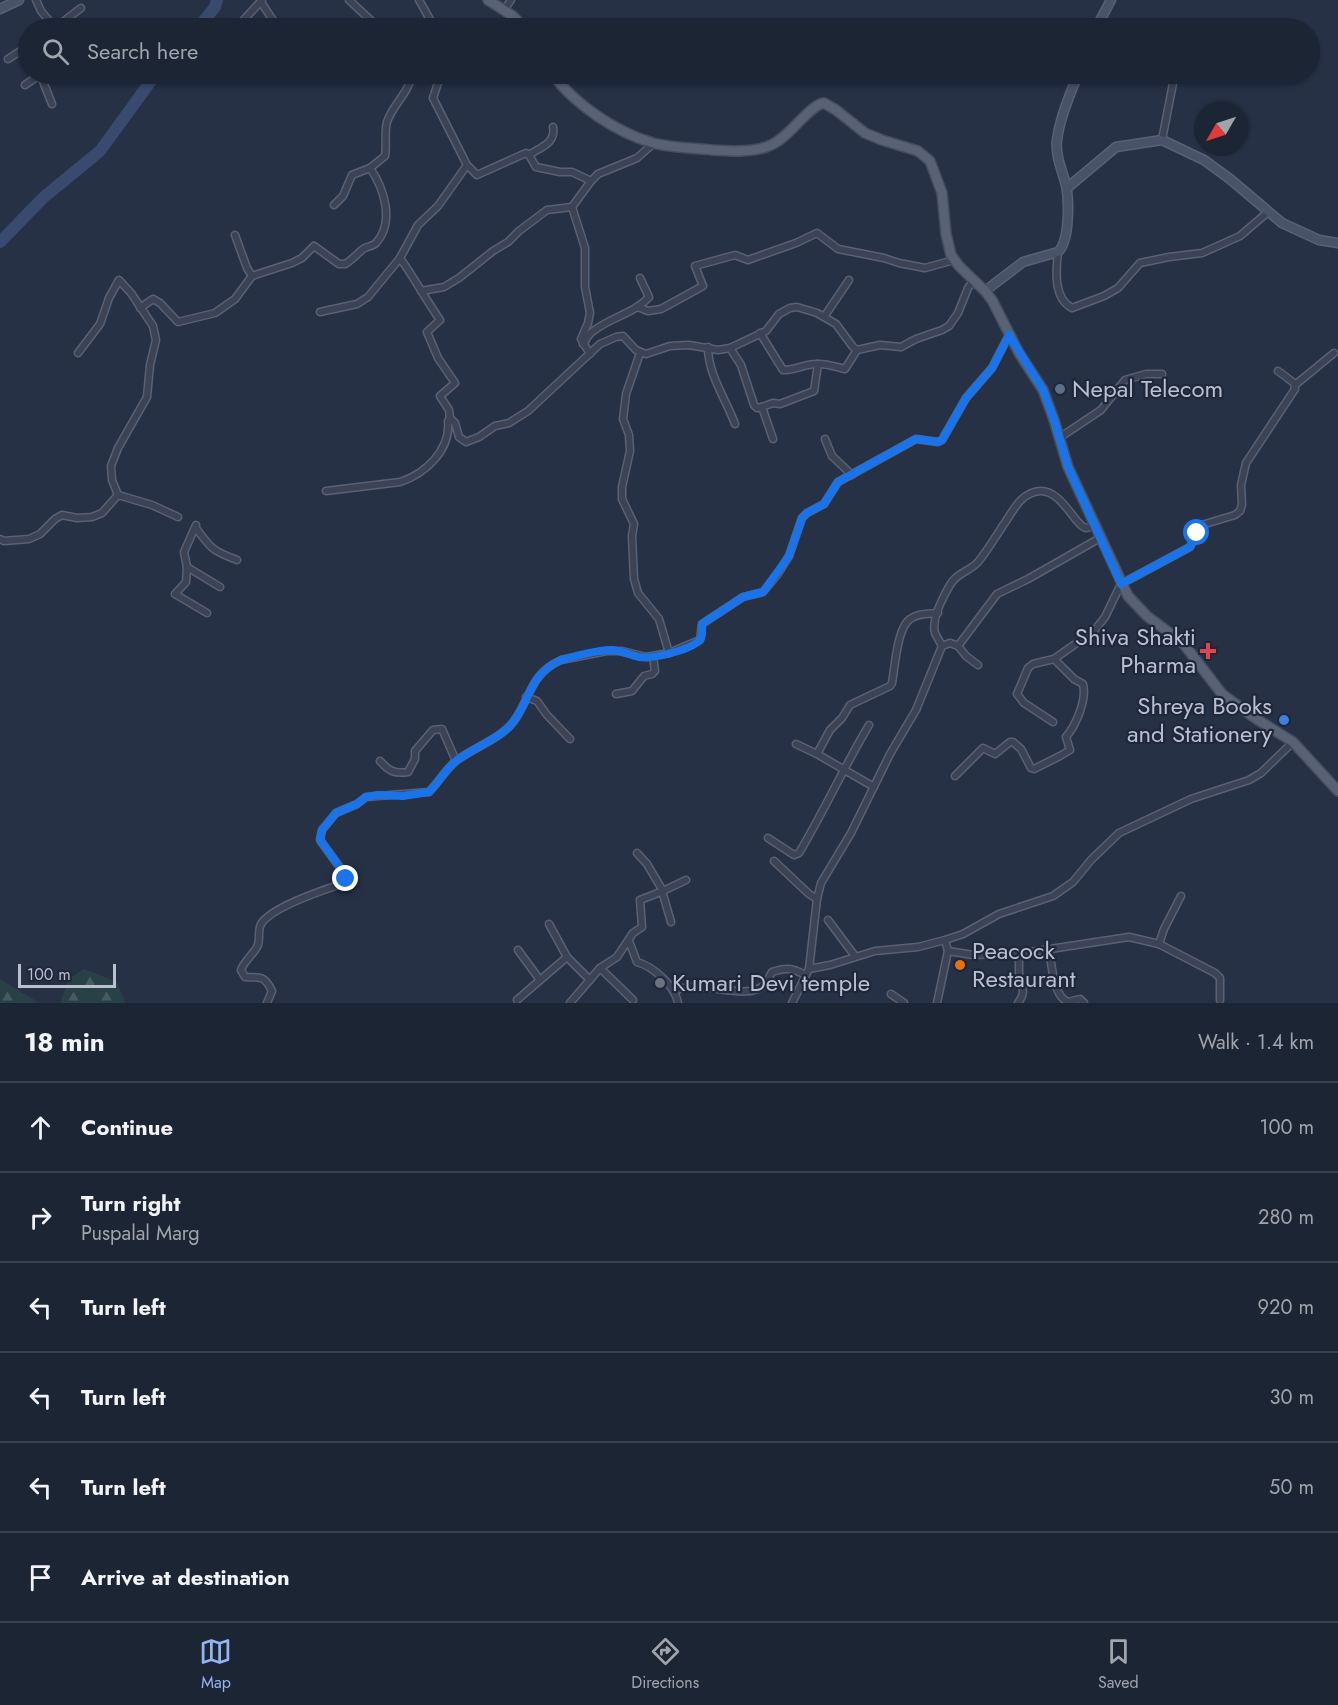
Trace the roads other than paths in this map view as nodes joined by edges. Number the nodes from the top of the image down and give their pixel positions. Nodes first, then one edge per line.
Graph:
1 (19, 0) edge
2 (36, 0) edge
3 (350, 0) edge
4 (419, 0) edge
5 (488, 0) edge
6 (511, 0) edge
7 (1111, 0) edge
8 (262, 1) edge
9 (81, 8) dead end
10 (0, 9) edge
11 (504, 10) junction
12 (47, 18) edge
13 (68, 18) edge
14 (246, 18) edge
15 (272, 18) edge
16 (369, 18) edge
17 (431, 18) edge
18 (515, 18) edge
19 (1101, 18) edge
20 (18, 52) edge
21 (8, 58) dead end
22 (44, 84) edge
23 (409, 84) edge
24 (438, 84) edge
25 (561, 84) edge
26 (1074, 84) edge
27 (1173, 84) edge
28 (52, 104) dead end
29 (553, 127) dead end
30 (1162, 140) junction
31 (654, 143) junction
32 (529, 154) junction
33 (467, 165) junction
34 (370, 168) junction
35 (591, 181) junction
36 (1066, 188) junction
37 (334, 206) dead end
38 (572, 207) junction
39 (1268, 212) junction
40 (235, 235) dead end
41 (1338, 243) edge
42 (1058, 252) junction
43 (400, 258) junction
44 (954, 260) junction
45 (252, 276) junction
46 (640, 278) dead end
47 (849, 280) dead end
48 (974, 280) junction
49 (421, 291) junction
50 (985, 291) junction
51 (638, 307) junction
52 (140, 308) junction
53 (320, 312) dead end
54 (824, 317) junction
55 (760, 333) junction
56 (1009, 335) junction
57 (583, 344) junction
58 (708, 346) junction
59 (730, 348) junction
60 (857, 350) junction
61 (78, 352) dead end
62 (640, 353) junction
63 (1334, 353) dead end
64 (590, 354) junction
65 (818, 364) junction
66 (1278, 371) dead end
67 (1162, 375) dead end
68 (1295, 385) junction
69 (762, 406) junction
70 (450, 418) junction
71 (735, 424) dead end
72 (1059, 438) junction
73 (773, 439) dead end
74 (825, 439) dead end
75 (852, 475) junction
76 (326, 491) dead end
77 (118, 495) junction
78 (178, 517) dead end
79 (1094, 525) junction
80 (1100, 538) junction
81 (0, 539) edge
82 (237, 560) dead end
83 (187, 567) junction
84 (1121, 584) junction
85 (220, 587) dead end
86 (207, 613) dead end
87 (938, 613) junction
88 (942, 646) junction
89 (958, 646) junction
90 (669, 653) junction
91 (654, 657) junction
92 (1054, 659) junction
93 (978, 665) dead end
94 (616, 694) dead end
95 (526, 697) junction
96 (1053, 722) dead end
97 (869, 725) dead end
98 (570, 739) dead end
99 (1293, 742) junction
100 (796, 744) dead end
101 (816, 754) junction
102 (380, 761) dead end
103 (456, 761) junction
104 (843, 769) junction
105 (955, 776) dead end
106 (874, 787) junction
107 (1338, 791) edge
108 (768, 838) dead end
109 (637, 853) dead end
110 (774, 861) dead end
111 (686, 880) dead end
112 (662, 891) junction
113 (1181, 896) dead end
114 (817, 899) junction
115 (828, 920) dead end
116 (671, 922) dead end
117 (549, 924) dead end
118 (945, 940) junction
119 (629, 941) junction
120 (1159, 944) junction
121 (518, 950) dead end
122 (1049, 950) junction
123 (948, 951) junction
124 (1019, 953) junction
125 (855, 956) junction
126 (567, 957) junction
127 (600, 969) junction
128 (807, 972) junction
129 (590, 980) junction
130 (540, 981) junction
131 (674, 991) junction
132 (891, 994) dead end
133 (517, 1000) dead end
134 (633, 1000) dead end
135 (1220, 1000) dead end
136 (267, 1003) edge
137 (570, 1003) edge
138 (678, 1003) edge
139 (792, 1003) edge
140 (904, 1003) edge
141 (937, 1003) edge
142 (1017, 1003) edge
143 (1084, 1003) edge

1 - 10 street
2 - 12 street
3 - 16 street
4 - 17 street
5 - 11 main road
6 - 11 street
7 - 19 street
8 - 14 street
8 - 15 street
9 - 13 street
11 - 18 main road
20 - 21 street
22 - 28 street
23 - 34 street
24 - 33 street
25 - 31 main road
26 - 36 street
27 - 30 street
29 - 32 street
30 - 36 street
30 - 39 street
31 - 35 street
31 - 44 main road
32 - 33 street
32 - 35 street
33 - 43 street
34 - 37 street
34 - 45 street
35 - 38 street
36 - 42 street
38 - 49 street
38 - 57 street
39 - 41 street
39 - 42 street
40 - 45 street
42 - 50 street
43 - 49 street
43 - 53 street
44 - 48 main road
44 - 51 street
45 - 52 street
46 - 51 street
47 - 54 street
48 - 50 main road
48 - 60 street
49 - 70 street
50 - 56 main road
51 - 57 street
52 - 61 street
52 - 77 street
54 - 55 street
54 - 60 street
55 - 59 street
55 - 65 street
56 - 72 main road
56 - 75 street
57 - 64 street
58 - 59 street
58 - 62 street
58 - 71 street
59 - 69 street
60 - 65 street
62 - 64 street
62 - 90 street
63 - 68 street
64 - 70 street
65 - 69 street
66 - 68 street
67 - 72 street
68 - 84 street
69 - 73 street
70 - 76 street
72 - 79 main road
74 - 75 street
75 - 90 street
77 - 78 street
77 - 81 street
79 - 80 main road
79 - 87 street
80 - 84 main road
80 - 89 street
82 - 83 street
83 - 85 street
83 - 86 street
84 - 92 street
84 - 99 main road
87 - 88 street
87 - 101 street
88 - 89 street
88 - 106 street
89 - 93 street
90 - 91 street
91 - 94 street
91 - 95 street
92 - 96 street
92 - 105 street
95 - 98 street
95 - 103 street
97 - 104 street
99 - 107 main road
99 - 118 street
100 - 101 street
101 - 104 street
102 - 103 street
103 - 136 street
104 - 106 street
104 - 108 street
106 - 114 street
109 - 112 street
110 - 114 street
111 - 112 street
112 - 116 street
112 - 119 street
113 - 120 street
114 - 128 street
115 - 125 street
117 - 126 street
118 - 123 street
118 - 125 street
119 - 127 street
119 - 131 street
120 - 122 street
120 - 135 street
121 - 130 street
122 - 124 street
122 - 143 street
123 - 124 street
123 - 141 street
124 - 142 street
125 - 128 street
126 - 129 street
126 - 130 street
127 - 129 street
127 - 134 street
128 - 131 street
128 - 139 street
129 - 137 street
130 - 133 street
131 - 138 street
132 - 140 street

